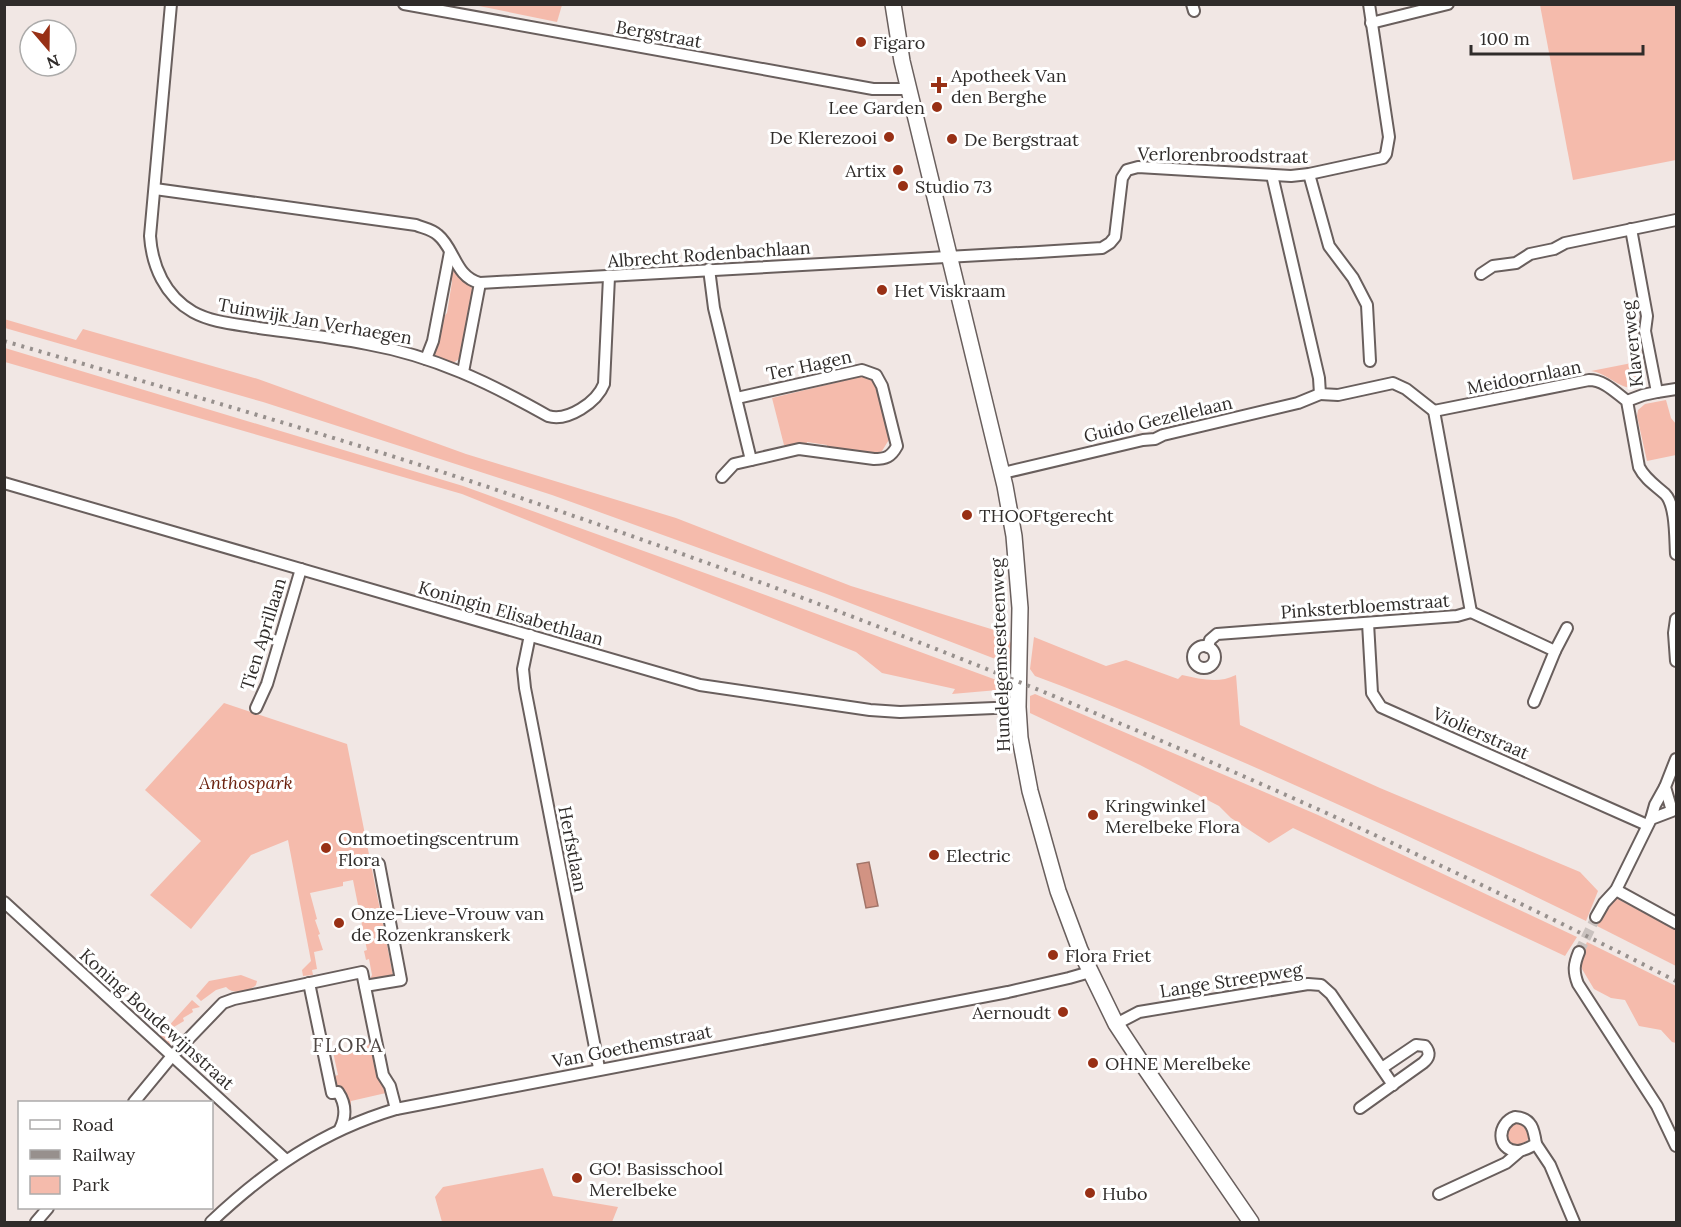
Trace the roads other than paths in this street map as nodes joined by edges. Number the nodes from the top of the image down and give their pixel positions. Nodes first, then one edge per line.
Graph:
1 (171, 4) edge
2 (404, 4) edge
3 (893, 4) edge
4 (1369, 4) edge
5 (1448, 4) edge
6 (1371, 23) junction
7 (909, 90) junction
8 (1309, 174) junction
9 (1272, 175) junction
10 (155, 189) junction
11 (1677, 220) edge
12 (1631, 230) junction
13 (450, 252) junction
14 (949, 258) junction
15 (709, 269) junction
16 (1481, 274) dead end
17 (609, 277) junction
18 (475, 281) junction
19 (426, 359) junction
20 (1370, 361) dead end
21 (462, 372) junction
22 (1677, 389) edge
23 (1657, 392) junction
24 (1320, 393) junction
25 (737, 398) junction
26 (1627, 401) junction
27 (1434, 411) junction
28 (752, 460) junction
29 (1003, 473) junction
30 (722, 477) dead end
31 (4, 483) edge
32 (1677, 554) edge
33 (300, 569) junction
34 (1471, 612) junction
35 (1677, 619) edge
36 (1368, 623) junction
37 (1567, 628) dead end
38 (530, 635) junction
39 (1208, 647) dead end
40 (1555, 651) junction
41 (1677, 661) edge
42 (1534, 702) dead end
43 (1018, 707) junction
44 (256, 708) dead end
45 (1677, 759) edge
46 (1665, 787) junction
47 (1675, 811) edge
48 (1649, 822) junction
49 (379, 864) dead end
50 (1616, 890) junction
51 (4, 902) edge
52 (1596, 917) tunnel mouth
53 (1677, 923) edge
54 (1579, 952) tunnel mouth
55 (1090, 972) junction
56 (306, 984) junction
57 (365, 986) junction
58 (1116, 1024) junction
59 (172, 1056) junction
60 (599, 1068) junction
61 (1382, 1068) junction
62 (1393, 1085) junction
63 (135, 1101) edge
64 (1360, 1108) dead end
65 (396, 1109) junction
66 (340, 1129) junction
67 (1536, 1144) junction
68 (1677, 1146) edge
69 (1520, 1151) junction
70 (286, 1160) junction
71 (1439, 1194) dead end
72 (47, 1209) edge
73 (36, 1222) edge
74 (211, 1222) edge
75 (1251, 1222) edge
76 (1574, 1222) edge

1 - 10 street, Tuinwijk Jan Verhaegen
2 - 7 street, Bergstraat
3 - 7 main road, Hundelgemsesteenweg
4 - 6 street, Verlorenbroodstraat
5 - 6 street
6 - 8 street, Verlorenbroodstraat
7 - 14 main road, Hundelgemsesteenweg
8 - 9 street, Verlorenbroodstraat
8 - 20 street
9 - 14 street, Verlorenbroodstraat
9 - 24 street
10 - 13 street
10 - 19 street, Tuinwijk Jan Verhaegen
11 - 12 street
12 - 16 street
12 - 23 street, Klaverweg
13 - 18 street
13 - 19 street, Tuinwijk Jan Verhaegen
14 - 15 street, Albrecht Rodenbachlaan
14 - 29 main road, Hundelgemsesteenweg
15 - 17 street, Albrecht Rodenbachlaan
15 - 25 street
17 - 18 street, Albrecht Rodenbachlaan
17 - 21 street, Tuinwijk Jan Verhaegen
18 - 21 street
19 - 21 street, Tuinwijk Jan Verhaegen
22 - 23 street
23 - 26 street, Klaverweg
24 - 27 street, Guido Gezellelaan
24 - 29 street, Guido Gezellelaan
25 - 28 street
25 - 28 street, Ter Hagen
26 - 27 street, Meidoornlaan
26 - 32 street
27 - 34 street, Pinksterbloemstraat
28 - 30 street, Ter Hagen
29 - 43 main road, Hundelgemsesteenweg
31 - 33 street, Koningin Elisabethlaan
33 - 38 street, Koningin Elisabethlaan
33 - 44 street, Tien Aprillaan
34 - 36 street, Pinksterbloemstraat
34 - 40 street
35 - 41 street
36 - 39 street, Pinksterbloemstraat
36 - 48 street, Violierstraat
37 - 40 street
38 - 43 street, Koningin Elisabethlaan
38 - 60 street, Herfstlaan
40 - 42 street
43 - 55 main road, Hundelgemsesteenweg
45 - 46 street
46 - 47 street
46 - 48 street
47 - 48 street
48 - 50 street
49 - 57 street
50 - 52 street
50 - 53 street
51 - 59 street, Koning Boudewijnstraat
54 - 68 street
55 - 58 main road, Hundelgemsesteenweg
55 - 60 street, Van Goethemstraat
56 - 57 street
56 - 59 street
56 - 66 street
57 - 65 street
58 - 61 street, Lange Streepweg
58 - 75 main road, Hundelgemsesteenweg
59 - 63 street
59 - 70 street, Koning Boudewijnstraat
60 - 65 street, Van Goethemstraat
61 - 62 street, Lange Streepweg
61 - 62 street
62 - 64 street
65 - 66 street, Van Goethemstraat
66 - 70 street, Van Goethemstraat
67 - 69 street
67 - 69 street
67 - 76 street
69 - 71 street
70 - 74 street, Van Goethemstraat
72 - 73 street

